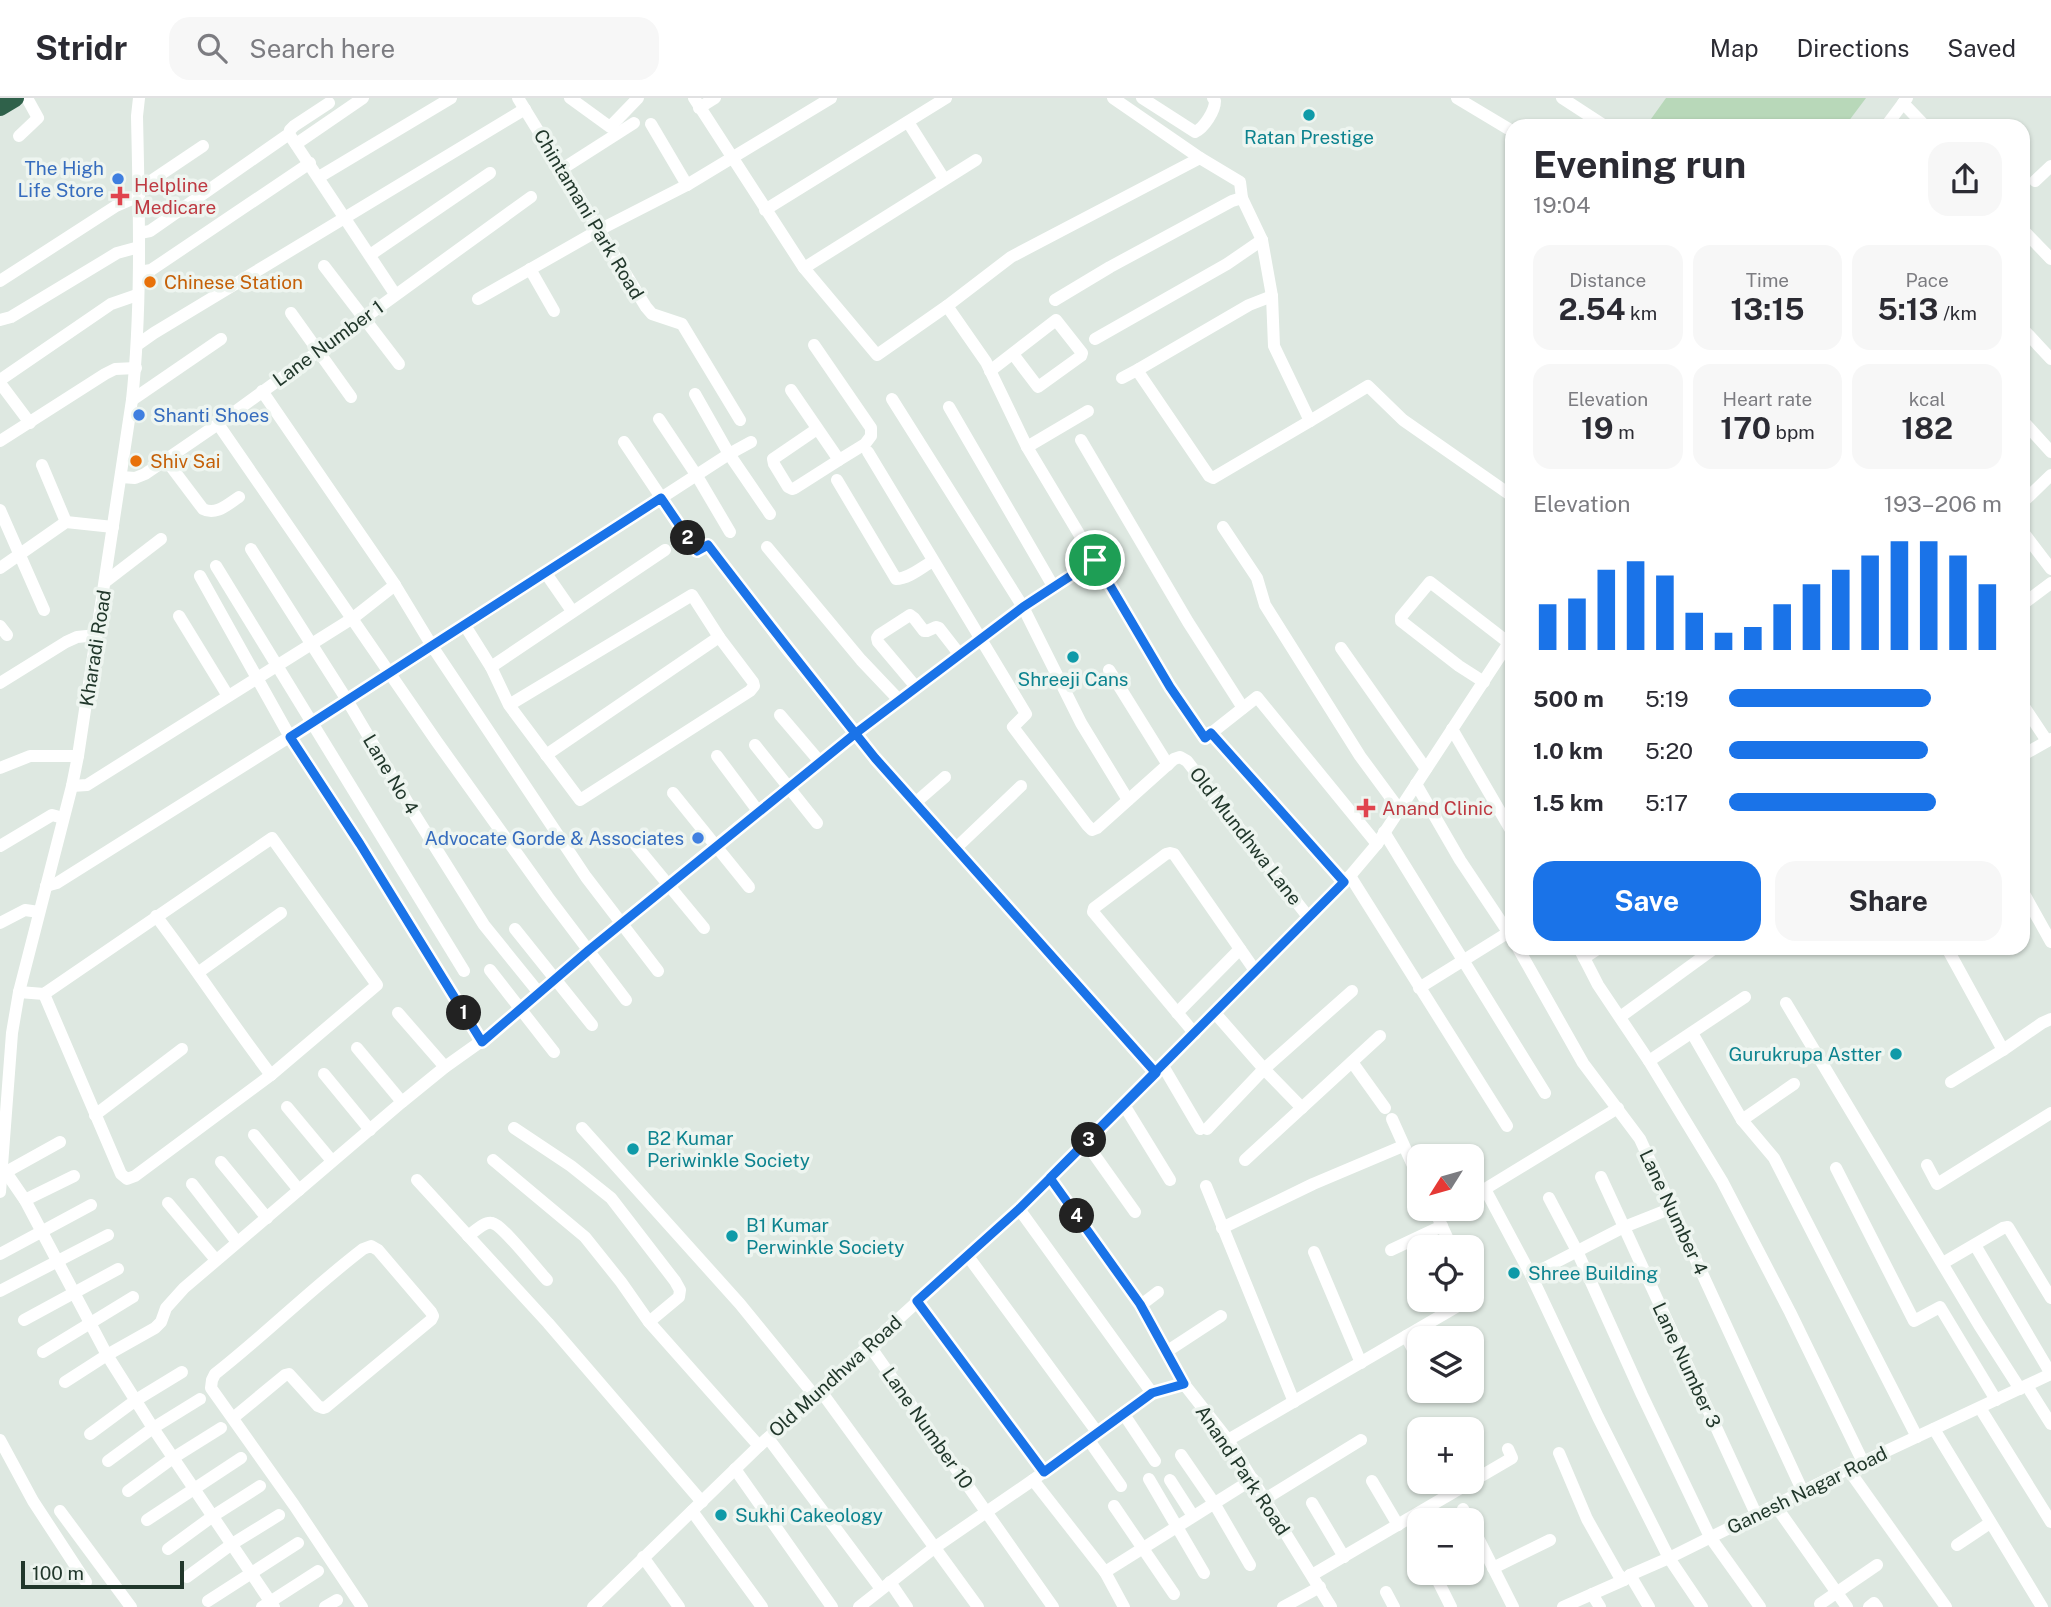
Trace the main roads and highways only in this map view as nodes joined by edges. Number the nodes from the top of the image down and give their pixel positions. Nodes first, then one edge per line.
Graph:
1 (15, 98) edge
2 (0, 107) edge

1 - 2 highway

